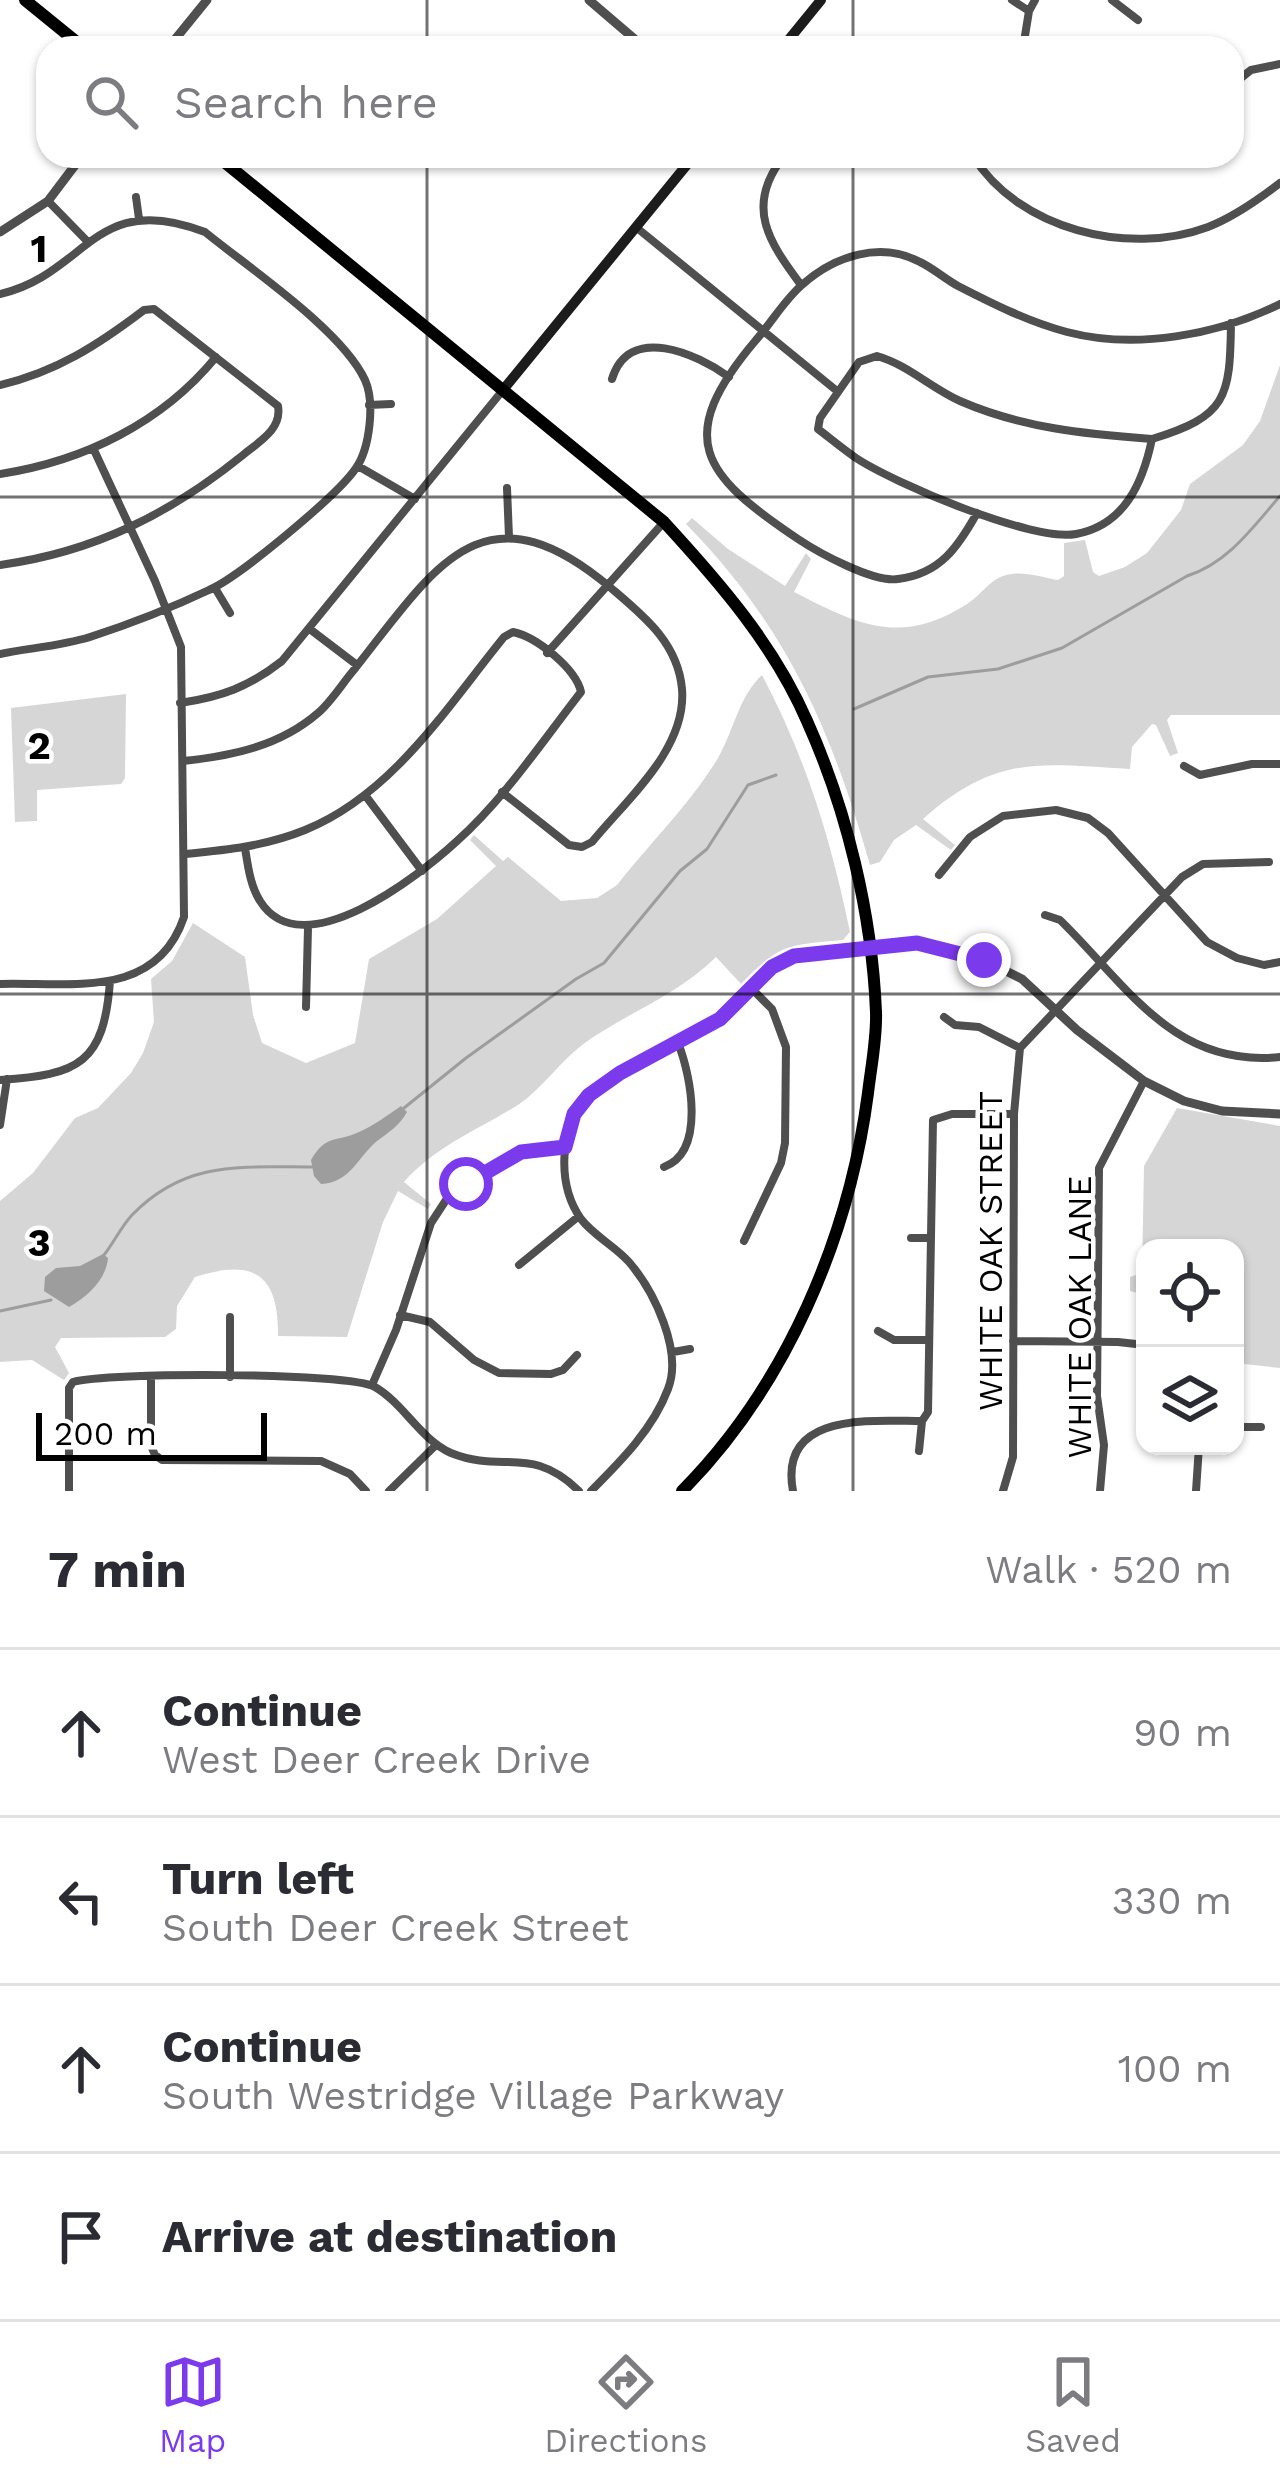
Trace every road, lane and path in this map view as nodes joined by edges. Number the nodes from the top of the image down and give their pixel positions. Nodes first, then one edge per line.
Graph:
1 (25, 0) edge
2 (207, 0) edge
3 (590, 0) edge
4 (821, 0) edge
5 (1012, 0) edge
6 (1035, 0) edge
7 (1112, 0) edge
8 (1029, 11) junction
9 (1138, 20) dead end
10 (69, 36) edge
11 (178, 36) edge
12 (631, 36) edge
13 (792, 36) edge
14 (1025, 36) edge
15 (1280, 64) edge
16 (1244, 76) edge
17 (73, 168) edge
18 (232, 168) edge
19 (684, 168) edge
20 (775, 168) edge
21 (980, 168) edge
22 (1280, 183) edge
23 (136, 197) dead end
24 (48, 201) junction
25 (139, 219) junction
26 (637, 228) junction
27 (0, 232) edge
28 (87, 241) junction
29 (801, 285) junction
30 (0, 294) edge
31 (1280, 304) edge
32 (1231, 323) junction
33 (764, 332) junction
34 (216, 357) junction
35 (729, 377) junction
36 (612, 380) dead end
37 (0, 385) edge
38 (503, 390) junction
39 (837, 391) junction
40 (392, 404) dead end
41 (369, 405) junction
42 (1152, 439) junction
43 (94, 450) junction
44 (358, 466) junction
45 (0, 474) edge
46 (507, 488) dead end
47 (416, 500) junction
48 (977, 513) junction
49 (664, 522) junction
50 (130, 528) junction
51 (509, 537) junction
52 (0, 565) edge
53 (608, 585) junction
54 (215, 588) junction
55 (165, 608) junction
56 (230, 613) dead end
57 (311, 630) junction
58 (547, 653) junction
59 (0, 654) edge
60 (357, 665) junction
61 (180, 703) junction
62 (183, 761) junction
63 (1280, 764) edge
64 (1184, 766) dead end
65 (502, 792) junction
66 (364, 795) junction
67 (244, 848) junction
68 (186, 854) junction
69 (1269, 862) dead end
70 (422, 871) junction
71 (939, 875) dead end
72 (1162, 897) junction
73 (1045, 915) dead end
74 (308, 928) junction
75 (870, 947) junction
76 (1280, 962) edge
77 (1098, 964) junction
78 (110, 981) junction
79 (0, 984) edge
80 (751, 988) junction
81 (306, 1006) dead end
82 (1056, 1007) junction
83 (944, 1017) dead end
84 (678, 1043) junction
85 (1020, 1048) junction
86 (1280, 1058) edge
87 (3, 1080) edge
88 (1144, 1081) junction
89 (1014, 1114) junction
90 (1280, 1114) edge
91 (0, 1125) edge
92 (565, 1147) junction
93 (664, 1167) dead end
94 (579, 1216) junction
95 (911, 1238) dead end
96 (930, 1238) junction
97 (744, 1241) dead end
98 (519, 1265) dead end
99 (400, 1315) junction
100 (230, 1317) dead end
101 (878, 1330) dead end
102 (929, 1340) junction
103 (1013, 1341) junction
104 (1098, 1342) junction
105 (1136, 1345) edge
106 (690, 1349) dead end
107 (673, 1352) junction
108 (577, 1355) dead end
109 (230, 1377) junction
110 (151, 1378) junction
111 (373, 1384) junction
112 (922, 1421) junction
113 (1244, 1427) edge
114 (1262, 1427) dead end
115 (436, 1445) junction
116 (919, 1450) dead end
117 (1198, 1455) edge
118 (690, 1488) edge
119 (69, 1491) edge
120 (366, 1491) edge
121 (389, 1491) edge
122 (579, 1491) edge
123 (591, 1491) edge
124 (793, 1491) edge
125 (1004, 1491) edge
126 (1100, 1491) edge
127 (1196, 1491) edge

1 - 10 main road
2 - 11 street
3 - 12 street
4 - 13 main road
5 - 8 street
6 - 8 street
7 - 9 street
8 - 14 street
15 - 16 street
17 - 24 street
18 - 38 main road
19 - 26 main road
20 - 29 street
21 - 22 street
23 - 25 street
24 - 27 street
24 - 28 street
25 - 28 street
25 - 41 street
26 - 33 street
26 - 38 main road
28 - 30 street
29 - 32 street
29 - 33 street
31 - 32 street
32 - 42 street
33 - 35 street
33 - 39 street
34 - 37 street
34 - 43 street
34 - 50 street
35 - 36 street
35 - 48 street
38 - 47 street
38 - 49 main road
39 - 42 street
39 - 48 street
40 - 41 street
41 - 44 street
42 - 48 street
43 - 45 street
43 - 50 street
44 - 47 street
44 - 54 street
46 - 51 street
47 - 57 street
49 - 53 street
49 - 75 main road
50 - 52 street
50 - 55 street
51 - 53 street
51 - 60 street
53 - 58 street
53 - 65 street
54 - 55 street
54 - 56 street
55 - 59 street
55 - 61 street
57 - 60 street
57 - 61 street
58 - 65 street
58 - 66 street
60 - 62 street
61 - 62 street
62 - 68 street
63 - 64 street
65 - 70 street
66 - 67 street
66 - 70 street
67 - 68 street
67 - 74 street
68 - 78 street
69 - 72 street, WHITE OAK STREET
70 - 74 street
71 - 72 street
72 - 76 street
72 - 77 street, WHITE OAK STREET
73 - 77 street
74 - 81 street
75 - 80 street
75 - 82 street
75 - 118 main road
77 - 82 street, WHITE OAK STREET
77 - 86 street
78 - 79 street
78 - 87 street
80 - 84 street
80 - 97 street
82 - 85 street, WHITE OAK STREET
82 - 88 street
83 - 85 street
84 - 92 street
84 - 93 street
85 - 89 street, WHITE OAK STREET
87 - 91 street
88 - 90 street
88 - 104 street, WHITE OAK LANE
89 - 96 street
89 - 103 street, WHITE OAK STREET
92 - 94 street
92 - 99 street
94 - 98 street
94 - 107 street
95 - 96 street
96 - 102 street
99 - 108 street
99 - 111 street
100 - 109 street
101 - 102 street
102 - 112 street
103 - 104 street
103 - 125 street, WHITE OAK STREET
104 - 105 street
104 - 126 street, WHITE OAK LANE
106 - 107 street
107 - 123 street
109 - 110 street
109 - 111 street
110 - 119 street
110 - 120 street
111 - 115 street
112 - 116 street
112 - 124 street
113 - 114 street
115 - 121 street
115 - 122 street
117 - 127 street

